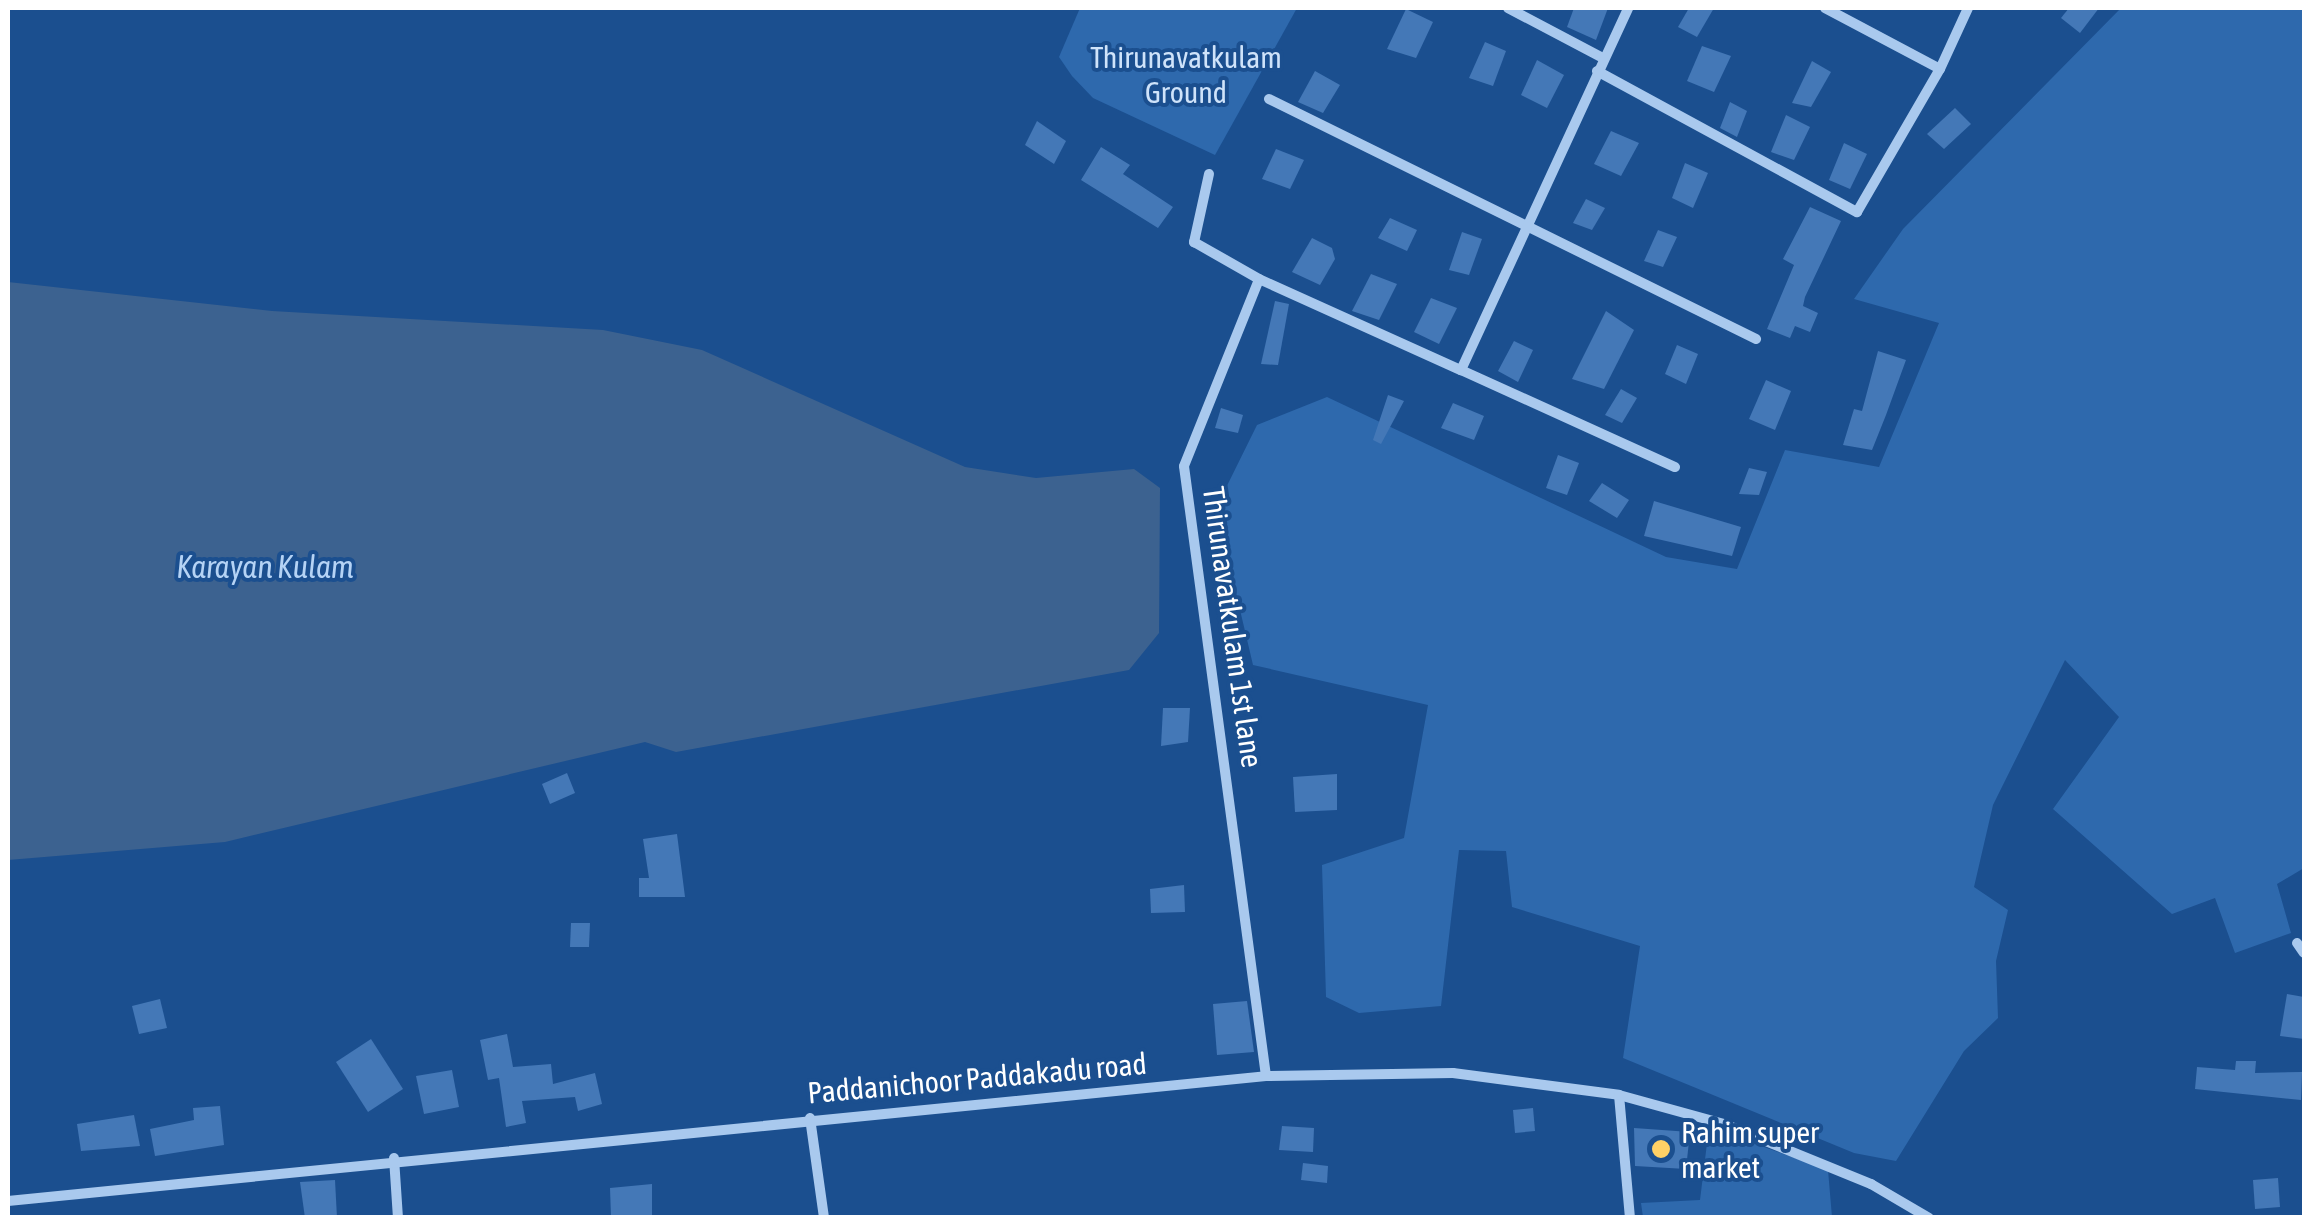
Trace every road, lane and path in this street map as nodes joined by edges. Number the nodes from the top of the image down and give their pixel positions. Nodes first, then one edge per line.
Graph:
1 (1508, 8) edge
2 (1628, 8) edge
3 (1825, 8) edge
4 (1968, 8) edge
5 (1603, 58) junction
6 (1940, 69) junction
7 (1597, 71) junction
8 (1269, 100) dead end
9 (1209, 174) dead end
10 (1529, 221) junction
11 (1259, 278) junction
12 (1756, 339) dead end
13 (1461, 370) junction
14 (1675, 467) dead end
15 (1266, 1076) junction
16 (1619, 1095) junction
17 (810, 1118) junction
18 (394, 1158) junction
19 (8, 1201) edge
20 (398, 1218) edge
21 (824, 1218) edge
22 (1630, 1218) edge
23 (1929, 1218) edge

1 - 5 street
2 - 5 street
3 - 6 street
4 - 6 street
5 - 7 street
6 - 7 street
7 - 10 street
8 - 10 street
9 - 11 street
10 - 12 street
10 - 13 street
11 - 13 street
11 - 15 street, Thirunavatkulam 1st lane
13 - 14 street
15 - 16 street, Paddanichoor Paddakadu road
15 - 17 street, Paddanichoor Paddakadu road
16 - 22 street
16 - 23 street, Paddanichoor Paddakadu road
17 - 18 street, Paddanichoor Paddakadu road
17 - 21 street
18 - 19 street, Paddanichoor Paddakadu road
18 - 20 street

